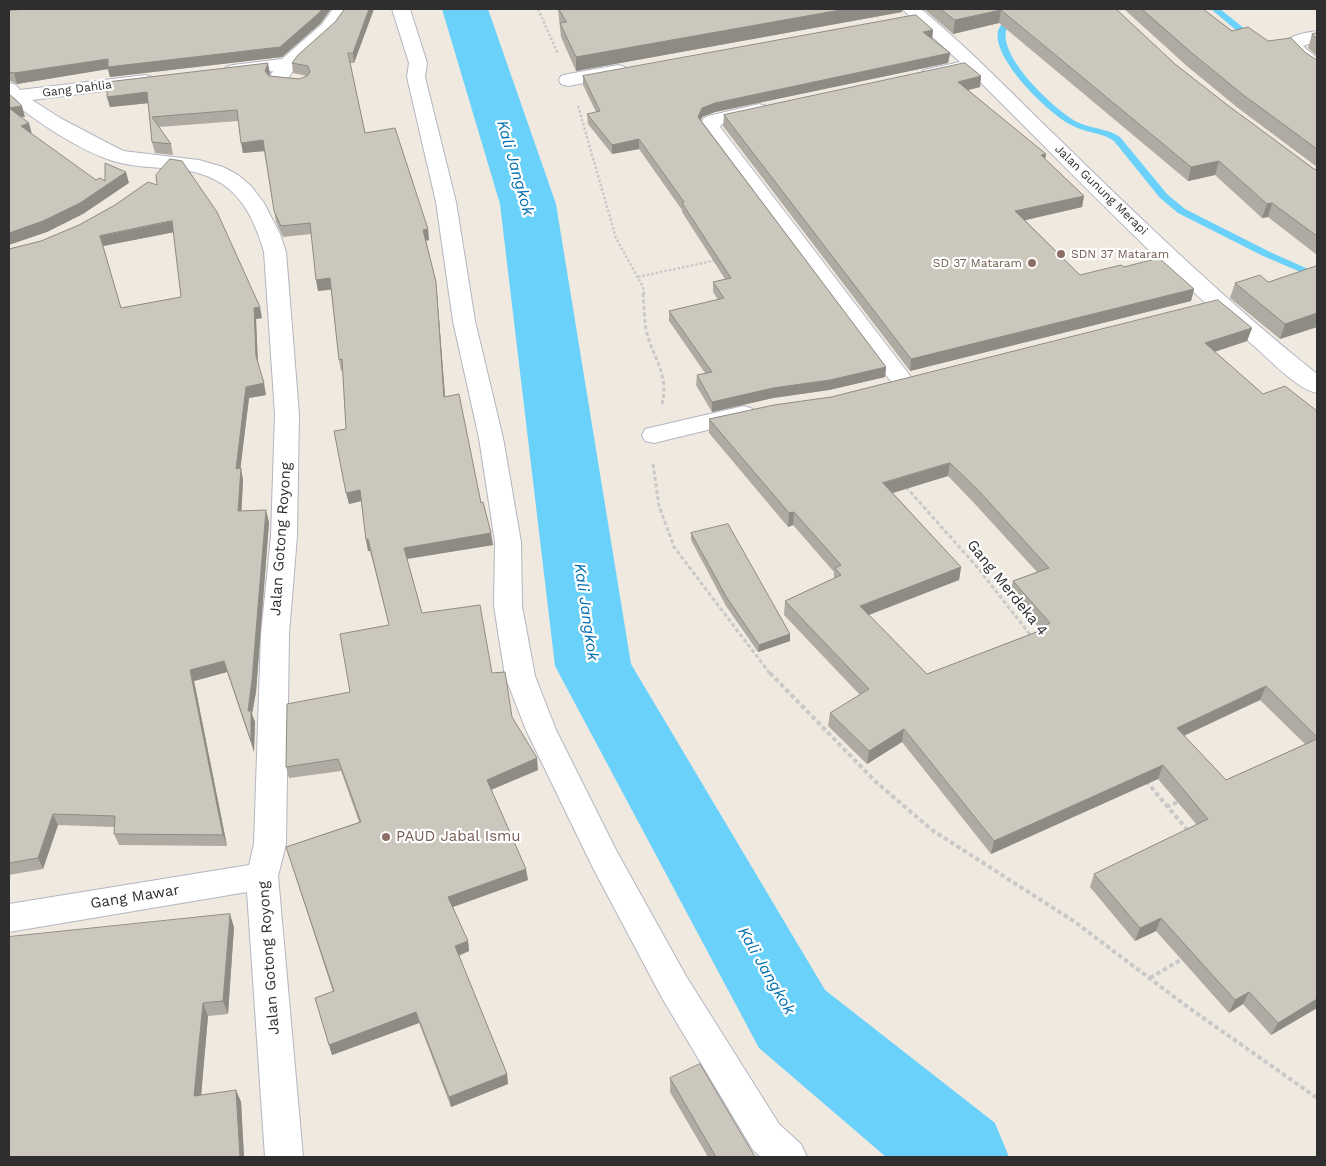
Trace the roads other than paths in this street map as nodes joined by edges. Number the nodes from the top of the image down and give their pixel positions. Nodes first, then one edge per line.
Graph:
1 (342, 9) edge
2 (401, 9) edge
3 (910, 15) edge
4 (1317, 36) edge
5 (973, 65) junction
6 (636, 68) edge
7 (1317, 68) edge
8 (220, 72) edge
9 (916, 77) edge
10 (163, 79) edge
11 (568, 80) road end
12 (12, 93) edge
13 (773, 107) edge
14 (1220, 303) junction
15 (1191, 310) edge
16 (1307, 364) edge
17 (1317, 386) edge
18 (876, 389) edge
19 (764, 410) edge
20 (654, 435) road end
21 (262, 876) junction
22 (9, 918) edge
23 (284, 1157) edge
24 (788, 1157) edge

1 - 8 street
2 - 24 street
3 - 5 street, Jalan Gunung Merapi
4 - 7 street
5 - 9 street
5 - 14 street, Jalan Gunung Merapi
6 - 11 street
10 - 12 street, Gang Dahlia
12 - 21 street, Jalan Gotong Royong
13 - 18 street
14 - 15 street
14 - 16 street, Jalan Gunung Merapi
16 - 17 street, Jalan Gunung Merapi
19 - 20 street
21 - 22 street, Gang Mawar
21 - 23 street, Jalan Gotong Royong

